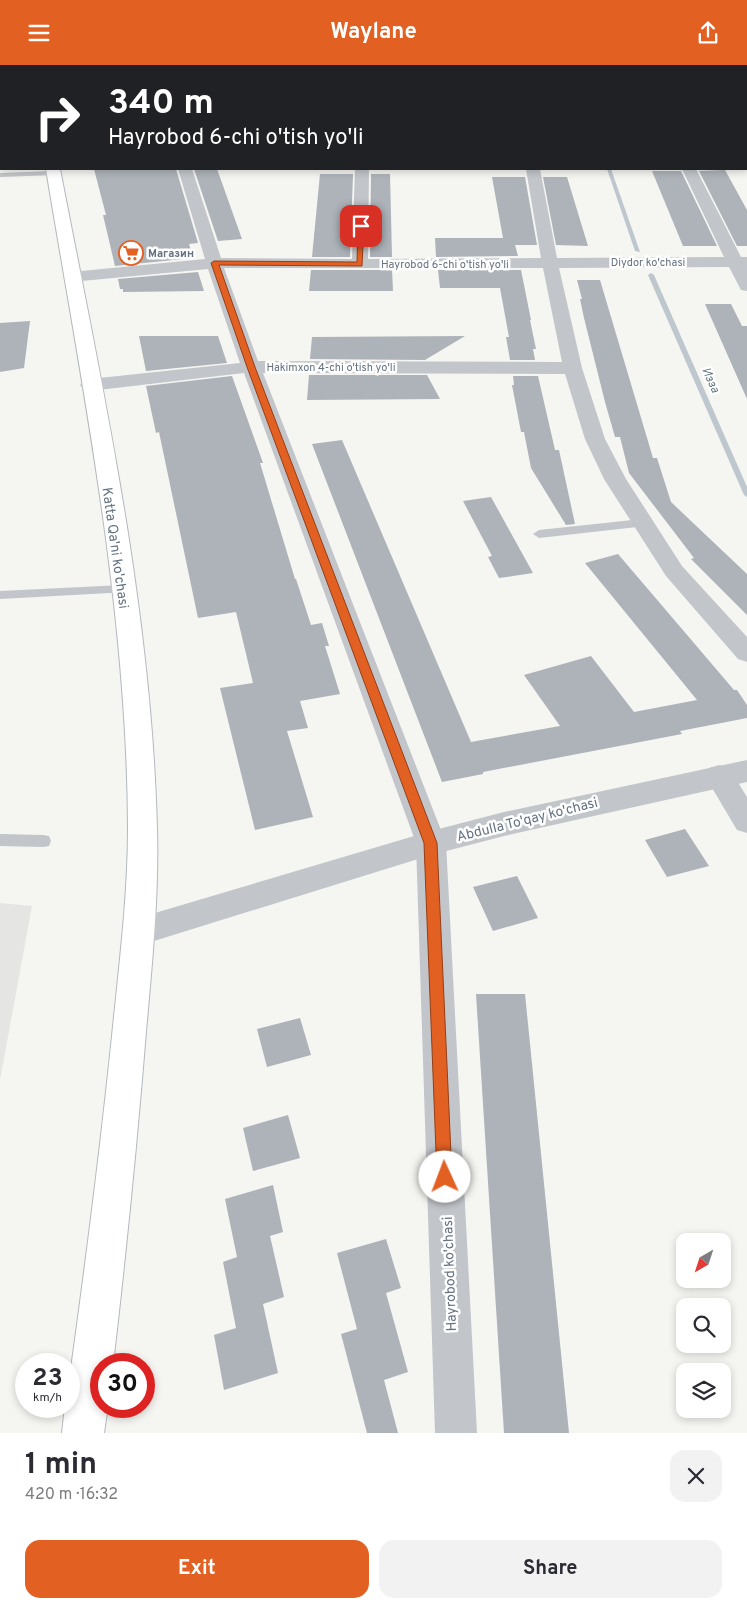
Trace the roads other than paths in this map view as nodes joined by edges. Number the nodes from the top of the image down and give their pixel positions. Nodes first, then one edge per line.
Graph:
1 (185, 170) edge
2 (362, 170) edge
3 (533, 170) edge
4 (690, 170) edge
5 (53, 171) edge
6 (0, 175) edge
7 (741, 262) edge
8 (214, 263) junction
9 (550, 263) junction
10 (360, 264) junction
11 (71, 277) junction
12 (747, 286) edge
13 (251, 367) junction
14 (573, 368) junction
15 (90, 385) junction
16 (642, 523) junction
17 (539, 534) dead end
18 (123, 589) junction
19 (0, 595) edge
20 (747, 653) edge
21 (733, 773) edge
22 (747, 822) edge
23 (0, 840) edge
24 (42, 841) dead end
25 (431, 843) junction
26 (138, 932) junction
27 (83, 1433) edge
28 (456, 1433) edge

1 - 8 street, Hayrobod ko'chasi
2 - 10 street
3 - 9 street
4 - 7 street
5 - 6 lane
5 - 11 main road, Katta Qa'ni ko'chasi
7 - 9 street, Diydor ko'chasi
7 - 12 street
8 - 10 street, Hayrobod 6-chi o'tish yo'li
8 - 11 street, Hayrobod 6-chi o'tish yo'li
8 - 13 street, Hayrobod ko'chasi
9 - 10 street, Hayrobod 6-chi o'tish yo'li
9 - 14 street
11 - 15 main road, Katta Qa'ni ko'chasi
13 - 14 street, Hakimxon 4-chi o'tish yo'li
13 - 15 street, Hakimxon 4-chi o'tish yo'li
13 - 25 street, Hayrobod ko'chasi
14 - 16 street
15 - 18 main road, Katta Qa'ni ko'chasi
16 - 17 lane
16 - 20 street
18 - 19 lane
18 - 26 main road, Katta Qa'ni ko'chasi
21 - 22 street
21 - 25 street, Abdulla To'qay ko'chasi
23 - 24 lane
25 - 26 street, Abdulla To'qay ko'chasi
25 - 28 street, Hayrobod ko'chasi
26 - 27 main road, Katta Qa'ni ko'chasi

